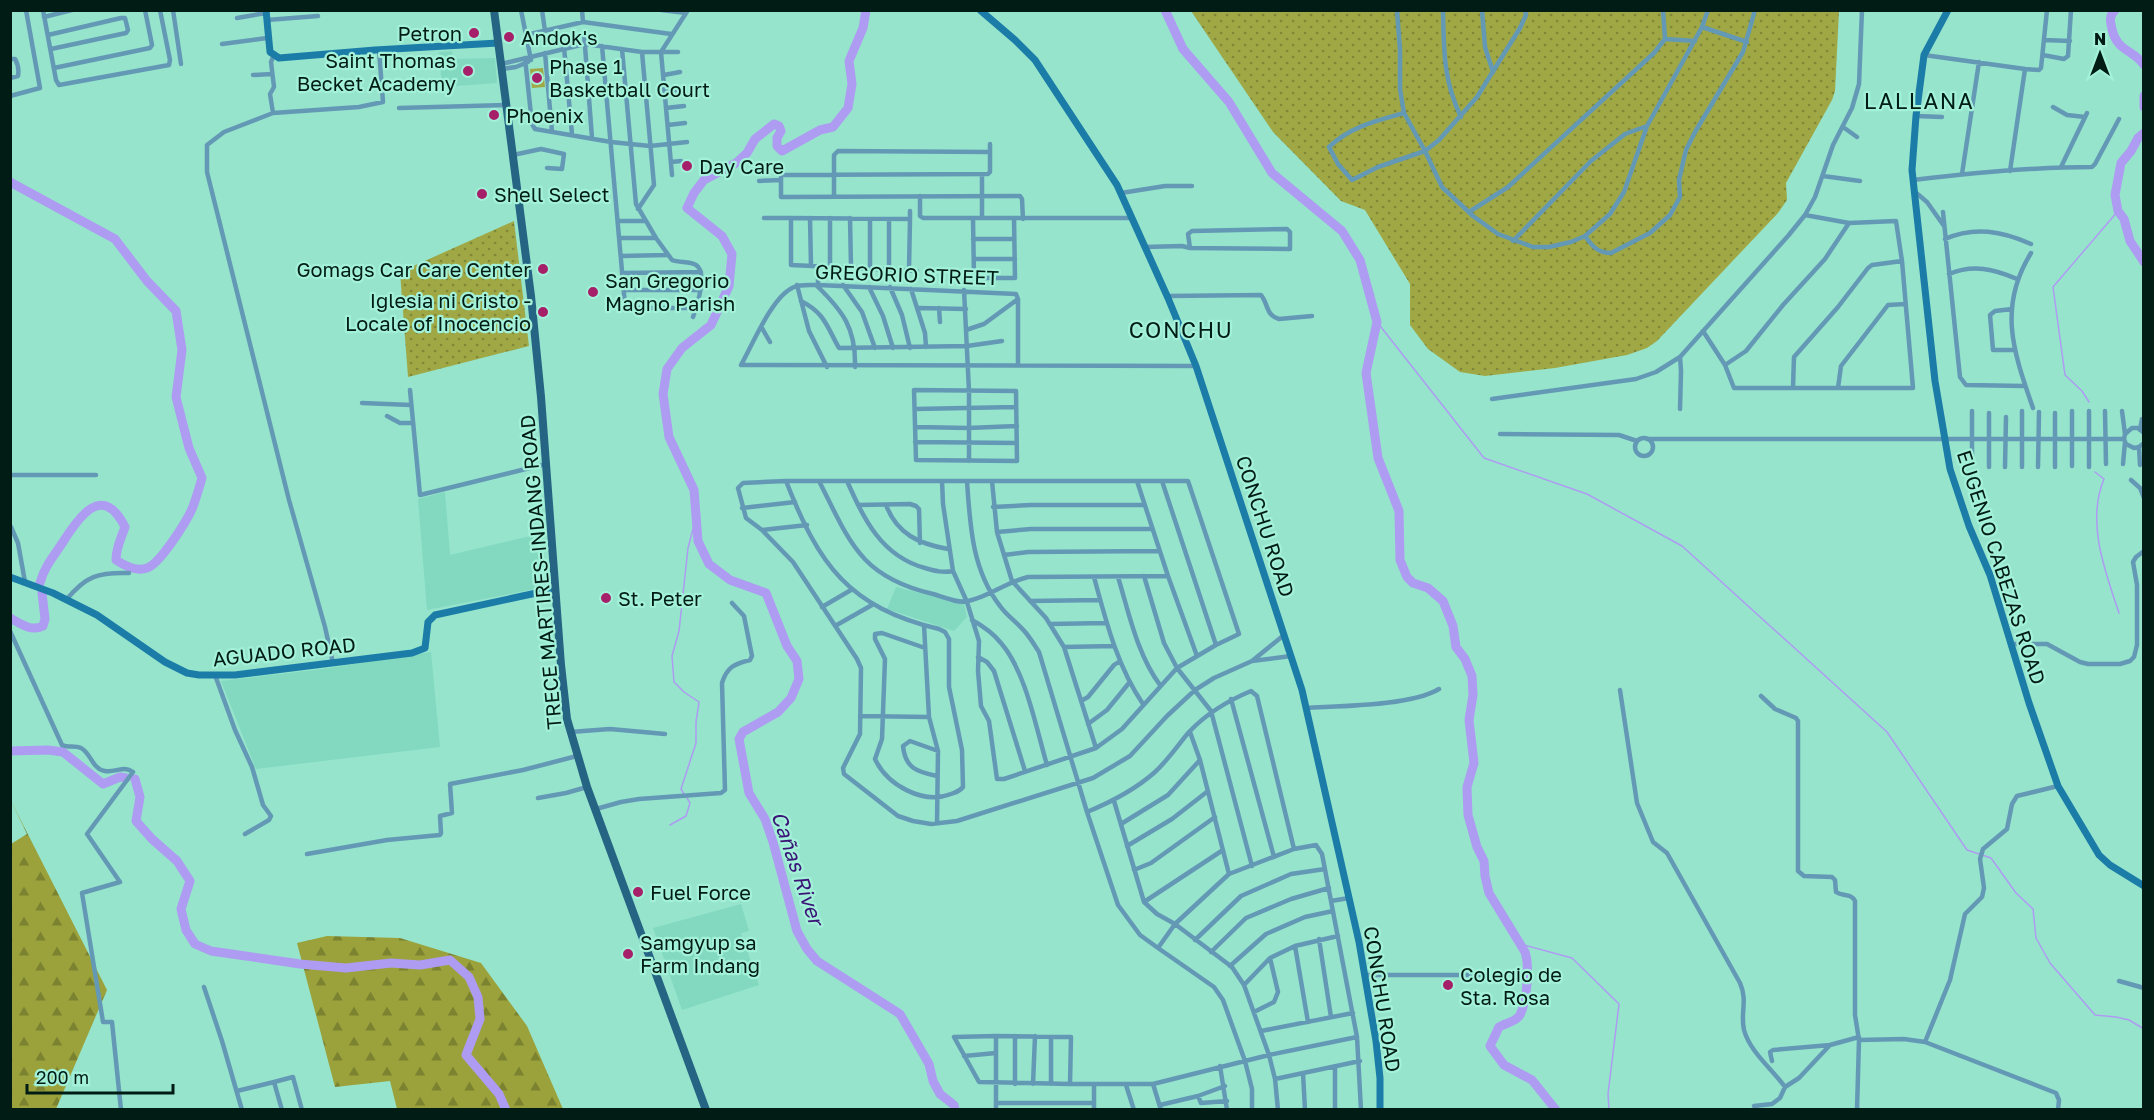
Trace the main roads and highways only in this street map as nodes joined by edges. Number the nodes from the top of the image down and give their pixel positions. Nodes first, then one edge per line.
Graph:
1 (494, 10) edge
2 (706, 1110) edge

1 - 2 main road, TRECE MARTIRES-INDANG ROAD

